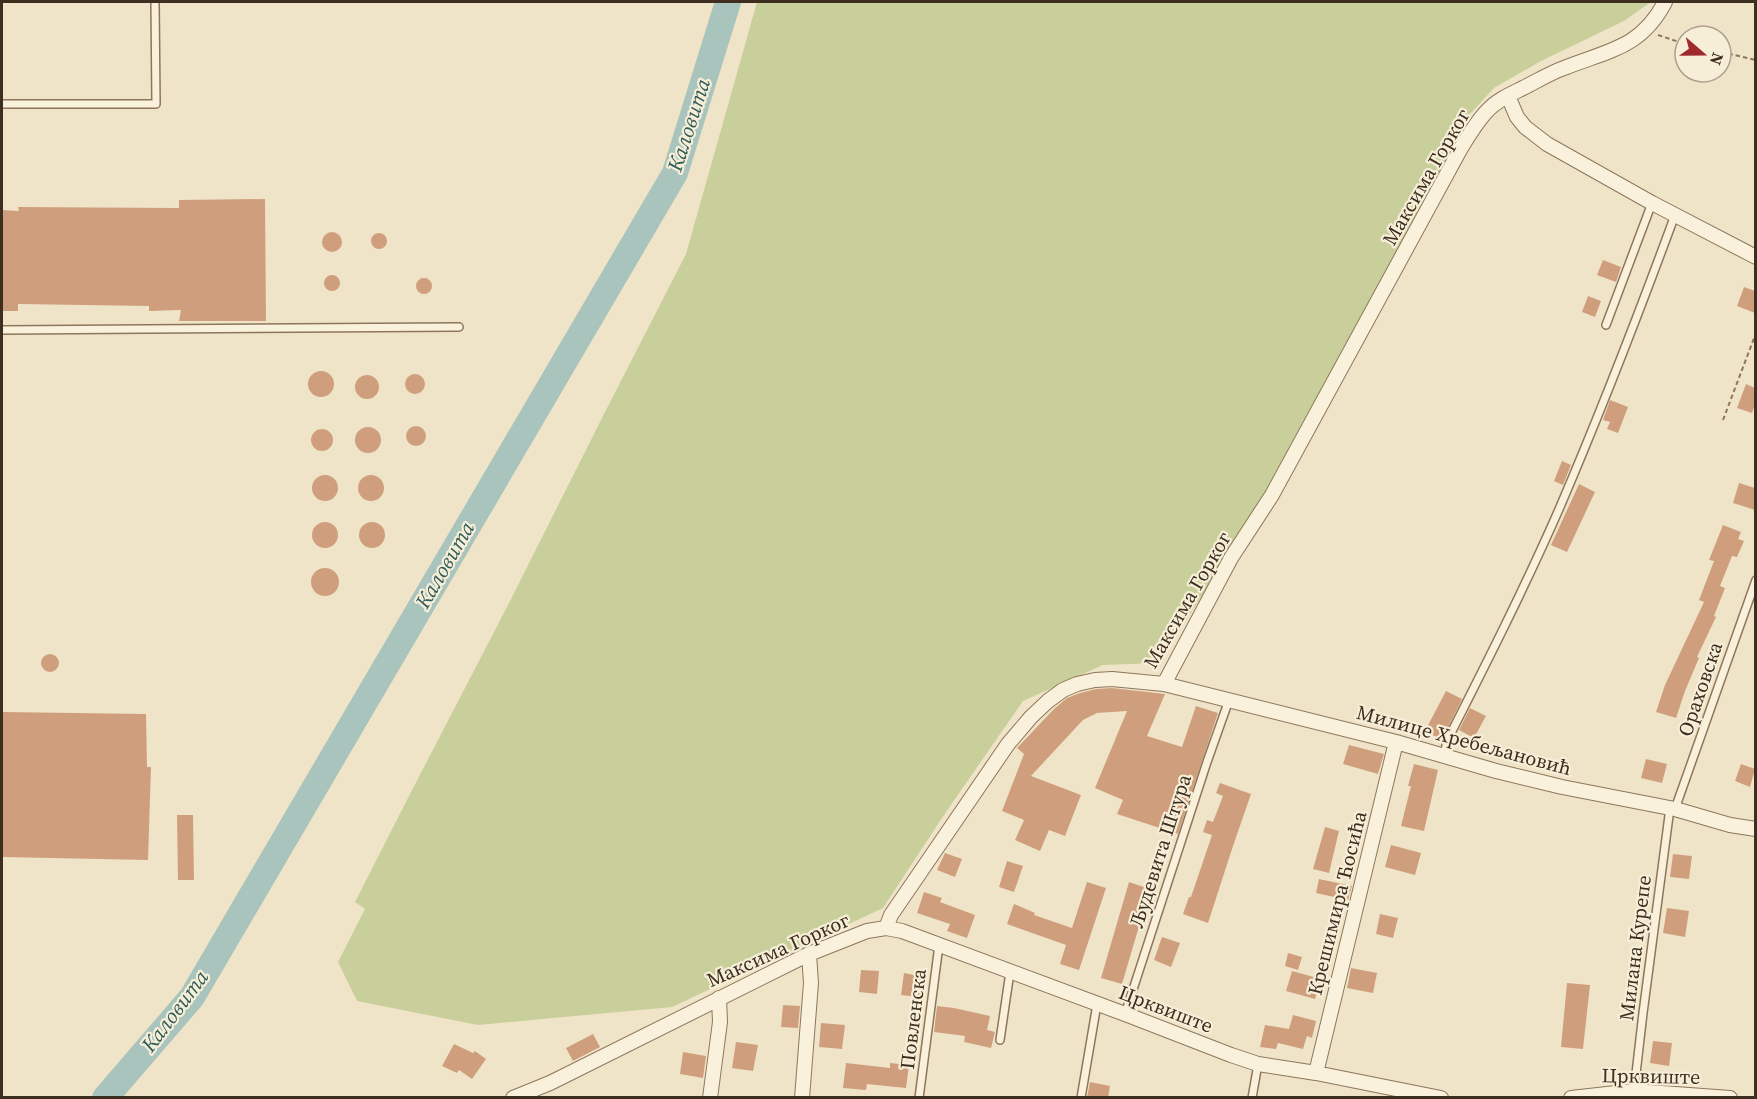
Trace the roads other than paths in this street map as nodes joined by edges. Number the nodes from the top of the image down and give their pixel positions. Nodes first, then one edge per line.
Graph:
1 (155, 2) edge
2 (1665, 2) edge
3 (1508, 96) junction
4 (2, 104) edge
5 (1652, 203) junction
6 (1675, 214) junction
7 (1755, 257) edge
8 (1606, 325) dead end
9 (459, 327) dead end
10 (2, 330) edge
11 (1755, 580) edge
12 (1164, 684) junction
13 (1229, 700) junction
14 (1396, 742) junction
15 (1443, 755) junction
16 (1673, 808) junction
17 (1755, 829) edge
18 (886, 928) junction
19 (939, 945) junction
20 (809, 954) junction
21 (1010, 972) junction
22 (719, 998) junction
23 (1097, 1004) junction
24 (1125, 1014) junction
25 (1000, 1040) dead end
26 (1258, 1064) junction
27 (1316, 1073) junction
28 (1634, 1091) junction
29 (1435, 1097) edge
30 (513, 1098) edge
31 (710, 1098) edge
32 (801, 1098) edge
33 (920, 1098) edge
34 (1081, 1098) edge
35 (1252, 1098) edge
36 (1571, 1098) edge
37 (1730, 1098) edge

1 - 4 lane
2 - 3 street, Максима Горког
3 - 5 street
3 - 12 street, Максима Горког
5 - 6 street
5 - 8 lane
6 - 7 street
6 - 15 lane
9 - 10 lane
11 - 16 lane, Ораховска
12 - 13 street, Милице Хребељановић
12 - 18 street, Максима Горког
13 - 14 street, Милице Хребељановић
13 - 24 lane, Људевита Штура
14 - 15 street, Милице Хребељановић
14 - 27 street, Крешимира Ћосића
15 - 16 street, Милице Хребељановић
16 - 17 street, Милице Хребељановић
16 - 28 lane, Милана Курепе
18 - 19 street, Црквиште
18 - 20 street, Максима Горког
19 - 21 street, Црквиште
19 - 33 lane, Повленска
20 - 22 street, Максима Горког
20 - 32 street
21 - 23 street, Црквиште
21 - 25 lane
22 - 30 street, Максима Горког
22 - 31 street
23 - 24 street, Црквиште
23 - 34 lane
24 - 26 street, Црквиште
26 - 27 street, Црквиште
26 - 35 lane
27 - 29 street, Црквиште
28 - 36 street, Црквиште
28 - 37 street, Црквиште

